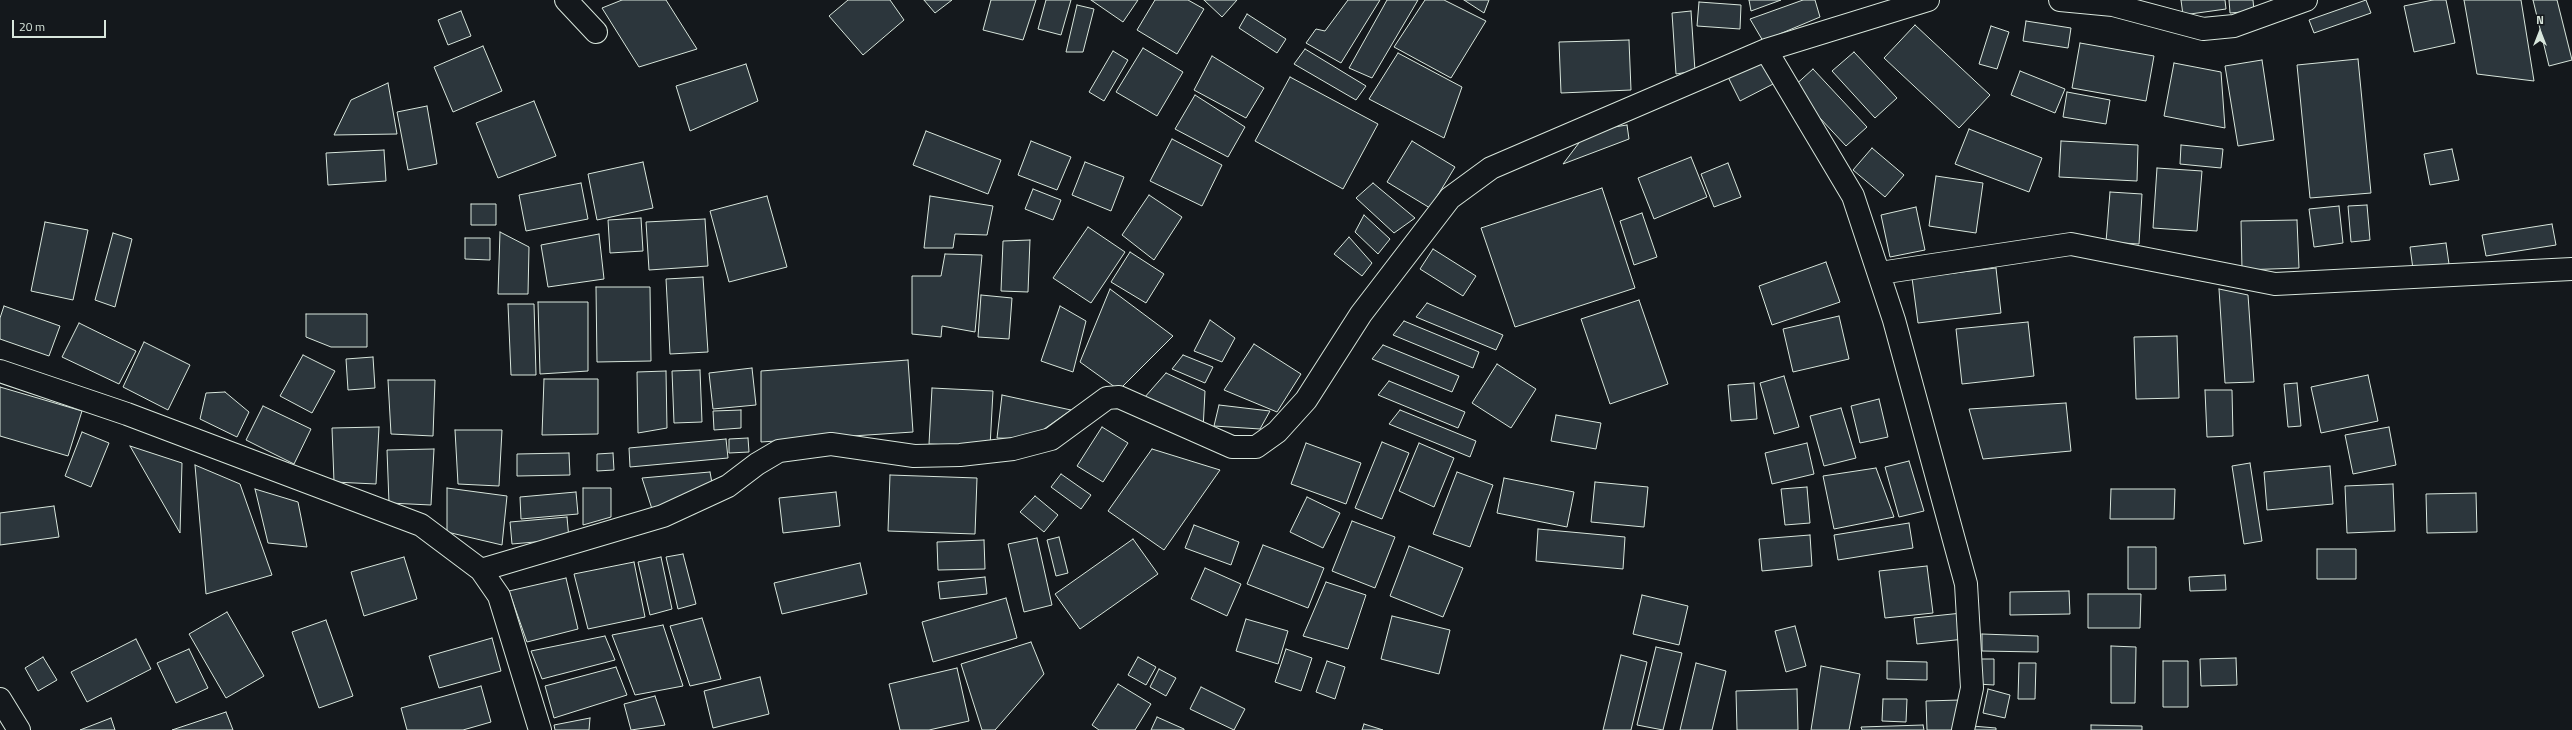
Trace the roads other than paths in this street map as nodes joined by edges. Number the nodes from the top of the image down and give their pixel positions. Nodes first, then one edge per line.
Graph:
1 (566, 0) edge
2 (1928, 0) edge
3 (2060, 0) edge
4 (2306, 0) edge
5 (596, 32) dead end
6 (1766, 50) junction
7 (2572, 269) edge
8 (1880, 273) junction
9 (0, 371) edge
10 (481, 570) junction
11 (0, 699) edge
12 (19, 730) edge
13 (540, 730) edge
14 (1963, 730) edge

1 - 5 street
2 - 6 street
3 - 4 street
6 - 8 street
6 - 10 street
7 - 8 street
8 - 14 street
9 - 10 street
10 - 13 street
11 - 12 street

